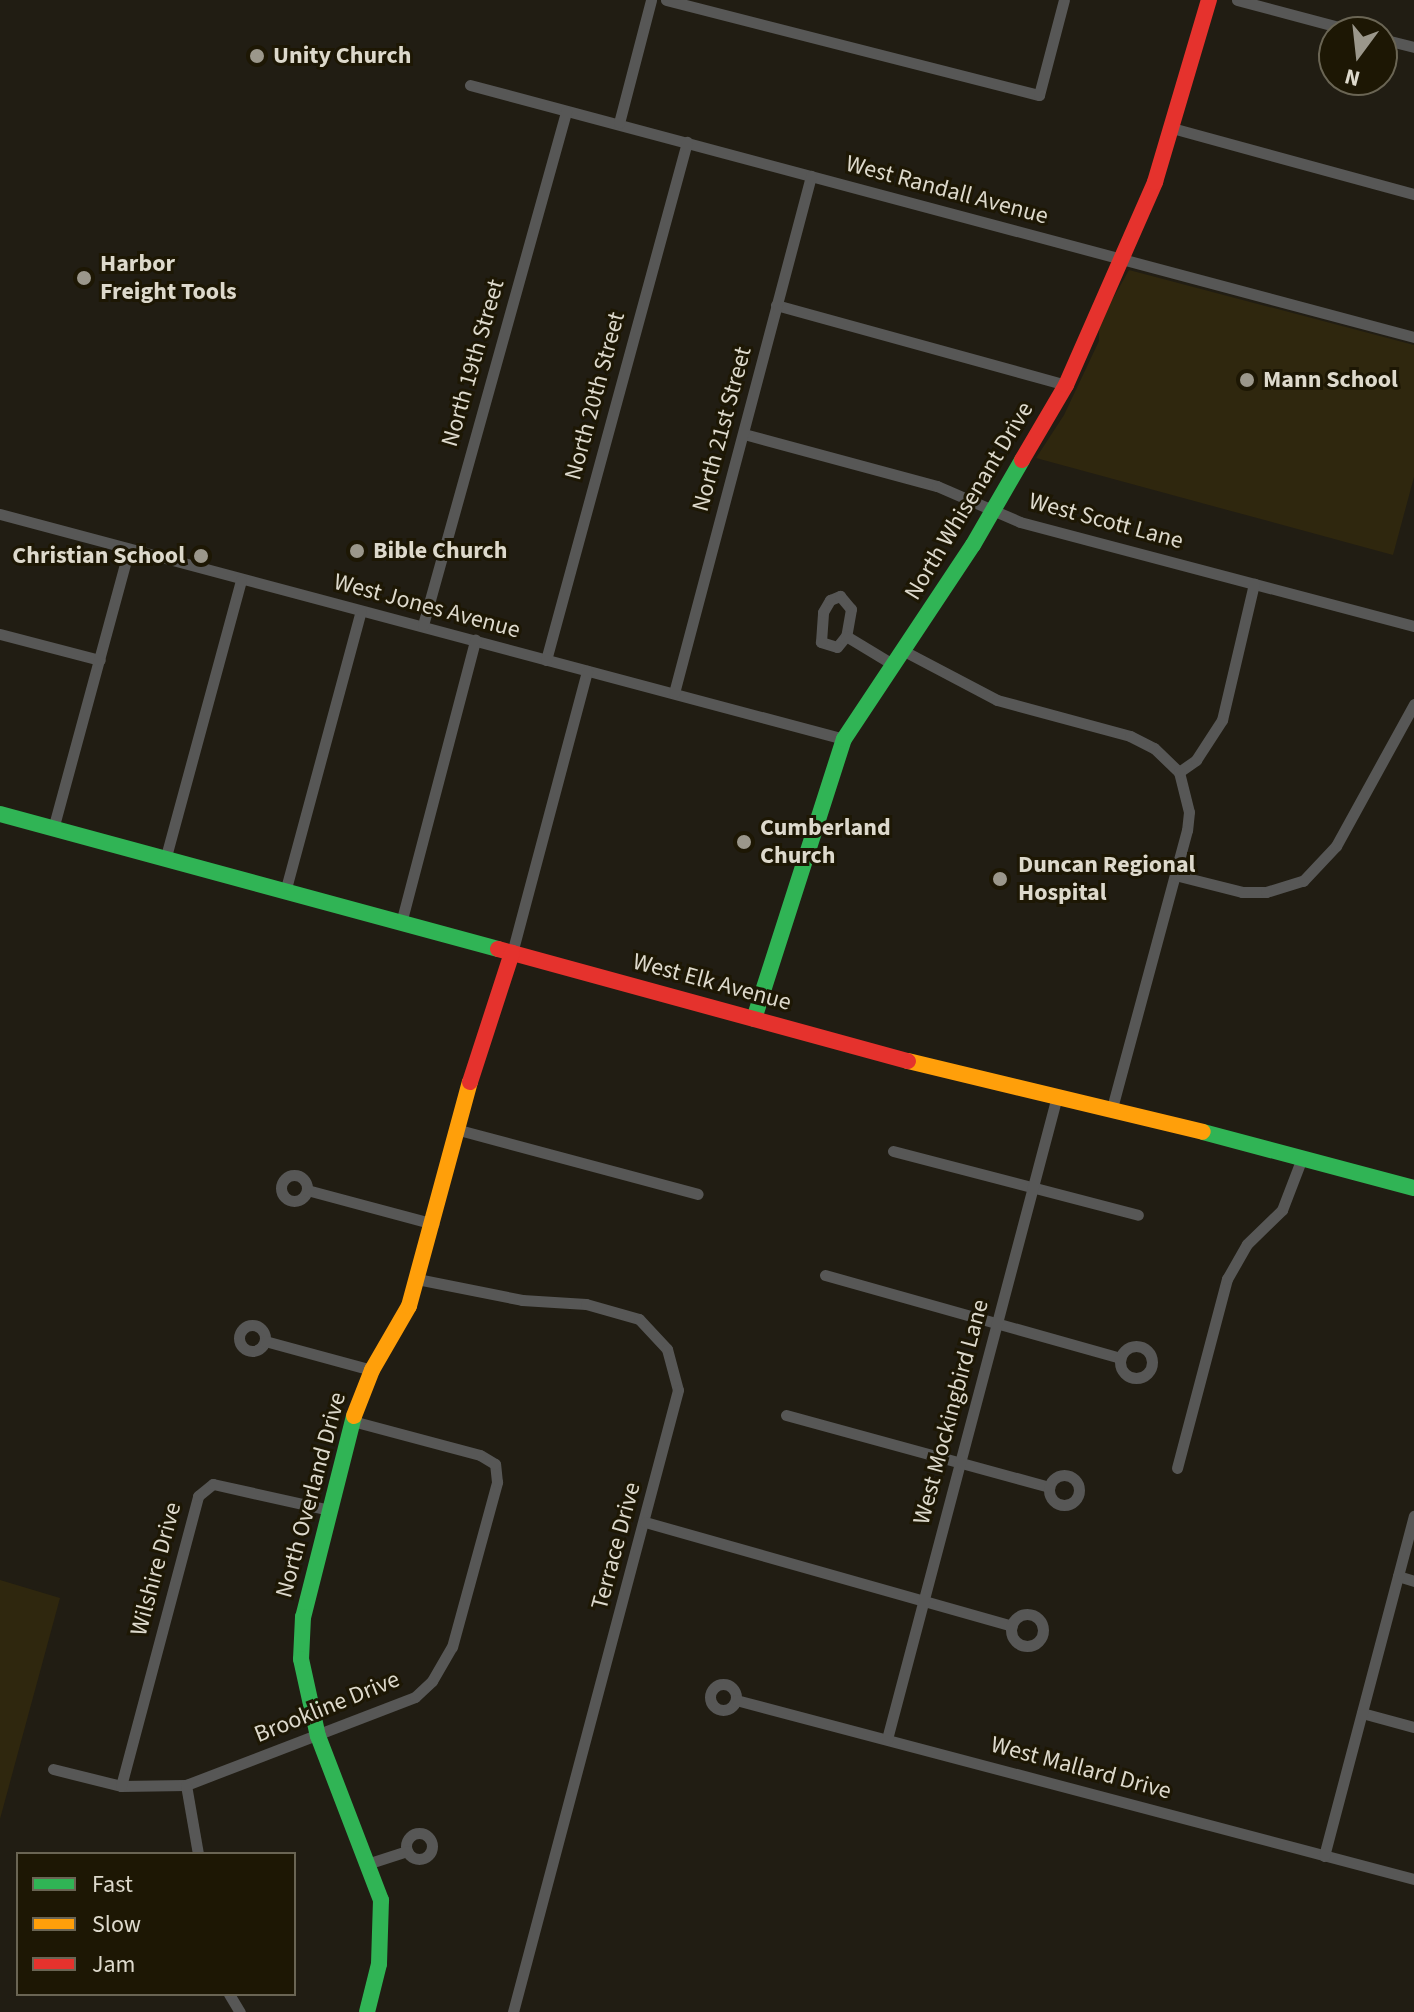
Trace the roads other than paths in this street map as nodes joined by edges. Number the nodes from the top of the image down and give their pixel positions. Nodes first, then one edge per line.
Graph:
1 (651, 0) edge
2 (666, 0) edge
3 (1064, 0) edge
4 (1209, 0) edge
5 (1237, 0) edge
6 (1318, 22) edge
7 (470, 85) dead end
8 (566, 112) junction
9 (619, 123) junction
10 (1172, 128) junction
11 (687, 142) junction
12 (811, 176) junction
13 (1414, 193) edge
14 (1124, 260) junction
15 (776, 305) junction
16 (1414, 337) edge
17 (1066, 385) junction
18 (744, 434) junction
19 (993, 511) junction
20 (0, 514) edge
21 (129, 549) junction
22 (241, 580) junction
23 (1254, 584) junction
24 (361, 611) junction
25 (423, 625) junction
26 (1414, 626) edge
27 (0, 634) edge
28 (846, 636) dead end
29 (475, 640) junction
30 (899, 658) junction
31 (100, 660) junction
32 (546, 660) junction
33 (587, 671) junction
34 (674, 693) junction
35 (1414, 704) edge
36 (844, 739) junction
37 (1179, 772) junction
38 (0, 814) edge
39 (53, 829) junction
40 (165, 860) junction
41 (1175, 875) junction
42 (285, 892) junction
43 (401, 923) junction
44 (512, 953) junction
45 (754, 1019) junction
46 (1057, 1096) junction
47 (1112, 1108) junction
48 (459, 1130) junction
49 (893, 1151) dead end
50 (1302, 1158) junction
51 (1414, 1188) edge
52 (1032, 1189) junction
53 (307, 1190) dead end
54 (698, 1194) dead end
55 (1138, 1215) dead end
56 (434, 1224) junction
57 (825, 1275) dead end
58 (417, 1279) junction
59 (997, 1323) junction
60 (265, 1341) dead end
61 (1120, 1358) dead end
62 (372, 1370) junction
63 (786, 1415) dead end
64 (352, 1421) junction
65 (961, 1462) junction
66 (1177, 1468) dead end
67 (1049, 1487) dead end
68 (329, 1510) junction
69 (1414, 1516) edge
70 (645, 1522) junction
71 (1398, 1576) junction
72 (1414, 1581) edge
73 (925, 1603) junction
74 (1012, 1626) dead end
75 (736, 1700) dead end
76 (1362, 1713) junction
77 (1414, 1727) edge
78 (318, 1736) junction
79 (887, 1739) junction
80 (53, 1769) dead end
81 (186, 1785) junction
82 (121, 1786) junction
83 (407, 1851) dead end
84 (198, 1852) edge
85 (1324, 1856) junction
86 (370, 1863) junction
87 (1414, 1879) edge
88 (367, 2012) edge
89 (513, 2012) edge

1 - 9 street
2 - 3 street
4 - 10 street, North Whisenant Drive
5 - 6 street
7 - 8 street, West Randall Avenue
8 - 9 street, West Randall Avenue
8 - 25 street, North 19th Street
9 - 11 street, West Randall Avenue
10 - 13 street
10 - 14 street, North Whisenant Drive
11 - 12 street, West Randall Avenue
11 - 32 street, North 20th Street
12 - 14 street, West Randall Avenue
12 - 15 street, North 21st Street
14 - 16 street, West Randall Avenue
14 - 17 street, North Whisenant Drive
15 - 17 street
15 - 18 street, North 21st Street
17 - 19 street, North Whisenant Drive
18 - 19 street, West Scott Lane
18 - 34 street, North 21st Street
19 - 23 street, West Scott Lane
19 - 30 street, North Whisenant Drive
20 - 21 street, West Jones Avenue
21 - 22 street, West Jones Avenue
21 - 31 street
22 - 24 street, West Jones Avenue
22 - 40 street
23 - 26 street, West Scott Lane
23 - 37 street
24 - 25 street, West Jones Avenue
24 - 42 street
25 - 29 street, West Jones Avenue
27 - 31 street
28 - 30 street
29 - 32 street, West Jones Avenue
29 - 43 street
30 - 36 street, North Whisenant Drive
30 - 37 street
31 - 39 street
32 - 33 street, West Jones Avenue
33 - 34 street, West Jones Avenue
33 - 44 street
34 - 36 street, West Jones Avenue
35 - 41 street
36 - 45 street, North Whisenant Drive
37 - 41 street
38 - 39 street, West Elk Avenue
39 - 40 street, West Elk Avenue
40 - 42 street, West Elk Avenue
41 - 47 street
42 - 43 street, West Elk Avenue
43 - 44 street, West Elk Avenue
44 - 45 street, West Elk Avenue
44 - 48 street, North Overland Drive
45 - 46 street, West Elk Avenue
46 - 47 street, West Elk Avenue
46 - 52 street, West Mockingbird Lane
47 - 50 street, West Elk Avenue
48 - 54 street
48 - 56 street, North Overland Drive
49 - 52 street
50 - 51 street, West Elk Avenue
50 - 66 street
52 - 55 street
52 - 59 street, West Mockingbird Lane
53 - 56 street
56 - 58 street, North Overland Drive
57 - 59 street
58 - 62 street, North Overland Drive
58 - 70 street, Terrace Drive
59 - 61 street
59 - 65 street, West Mockingbird Lane
60 - 62 street
62 - 64 street, North Overland Drive
63 - 65 street
64 - 68 street, North Overland Drive
64 - 78 street, Brookline Drive
65 - 67 street
65 - 73 street, West Mockingbird Lane
68 - 78 street, North Overland Drive
68 - 82 street, Wilshire Drive
69 - 71 street
70 - 73 street
70 - 89 street, Terrace Drive
71 - 72 street
71 - 76 street
73 - 74 street
73 - 79 street, West Mockingbird Lane
75 - 79 street, West Mallard Drive
76 - 77 street
76 - 85 street
78 - 81 street, Brookline Drive
78 - 86 street, North Overland Drive
79 - 85 street, West Mallard Drive
80 - 82 street, Brookline Drive
81 - 82 street, Brookline Drive
81 - 84 street
83 - 86 street
85 - 87 street, West Mallard Drive
86 - 88 street, North Overland Drive

